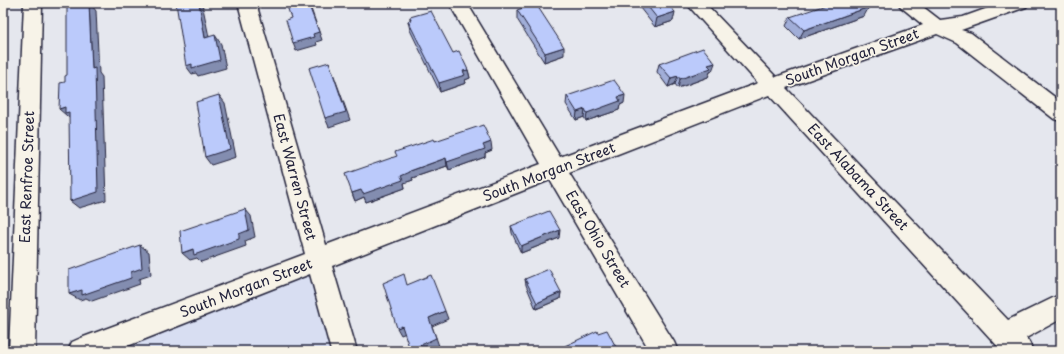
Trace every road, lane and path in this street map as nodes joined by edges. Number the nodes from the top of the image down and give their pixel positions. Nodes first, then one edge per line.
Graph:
1 (33, 3) edge
2 (247, 3) edge
3 (458, 3) edge
4 (695, 3) edge
5 (907, 3) edge
6 (1020, 3) edge
7 (937, 27) junction
8 (773, 85) junction
9 (1061, 113) edge
10 (556, 170) junction
11 (317, 260) junction
12 (1061, 306) edge
13 (1012, 343) edge
14 (22, 351) edge
15 (81, 351) edge
16 (344, 351) edge
17 (665, 351) edge

1 - 14 street, East Renfroe Street
2 - 11 street, East Warren Street
3 - 10 street, East Ohio Street
4 - 8 street, East Alabama Street
5 - 7 street
6 - 7 street, South Morgan Street
7 - 8 street, South Morgan Street
7 - 9 street
8 - 10 street, South Morgan Street
8 - 13 street, East Alabama Street
10 - 11 street, South Morgan Street
10 - 17 street, East Ohio Street
11 - 15 street, South Morgan Street
11 - 16 street, East Warren Street
12 - 13 street

